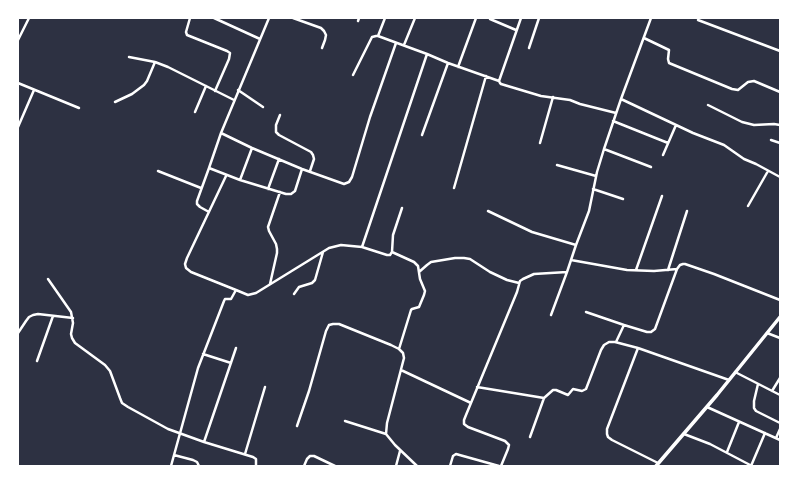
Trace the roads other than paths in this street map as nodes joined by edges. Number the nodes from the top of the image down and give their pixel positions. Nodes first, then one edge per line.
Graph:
1 (29, 18) edge
2 (190, 18) edge
3 (214, 18) edge
4 (269, 18) edge
5 (293, 18) edge
6 (385, 18) edge
7 (414, 18) edge
8 (476, 18) edge
9 (489, 18) edge
10 (521, 18) edge
11 (539, 18) edge
12 (651, 18) edge
13 (698, 20) dead end
14 (516, 30) junction
15 (378, 36) junction
16 (644, 38) junction
17 (260, 39) junction
18 (18, 40) edge
19 (396, 43) junction
20 (404, 45) junction
21 (322, 48) dead end
22 (529, 48) dead end
23 (780, 51) edge
24 (427, 54) junction
25 (130, 57) dead end
26 (155, 62) junction
27 (448, 64) junction
28 (458, 67) junction
29 (353, 75) dead end
30 (486, 76) junction
31 (499, 81) junction
32 (18, 83) edge
33 (206, 86) junction
34 (34, 90) junction
35 (238, 90) junction
36 (215, 91) junction
37 (780, 92) edge
38 (553, 97) junction
39 (621, 99) junction
40 (234, 100) junction
41 (115, 102) dead end
42 (708, 105) dead end
43 (263, 107) dead end
44 (79, 108) dead end
45 (195, 112) dead end
46 (616, 113) junction
47 (280, 115) dead end
48 (613, 121) junction
49 (676, 125) junction
50 (780, 125) edge
51 (18, 127) edge
52 (221, 133) junction
53 (422, 135) dead end
54 (772, 140) dead end
55 (540, 143) dead end
56 (668, 143) junction
57 (780, 143) edge
58 (252, 148) junction
59 (604, 149) junction
60 (664, 155) dead end
61 (279, 159) junction
62 (557, 165) dead end
63 (651, 167) dead end
64 (209, 168) junction
65 (302, 169) junction
66 (158, 171) dead end
67 (310, 171) junction
68 (768, 171) junction
69 (226, 176) junction
70 (596, 176) junction
71 (780, 177) edge
72 (240, 180) junction
73 (201, 188) junction
74 (454, 188) dead end
75 (268, 189) junction
76 (593, 189) junction
77 (280, 192) junction
78 (662, 196) dead end
79 (623, 199) dead end
80 (748, 206) dead end
81 (402, 208) dead end
82 (687, 211) dead end
83 (209, 212) junction
84 (488, 212) dead end
85 (576, 245) junction
86 (362, 247) junction
87 (323, 252) junction
88 (392, 252) junction
89 (571, 260) junction
90 (677, 269) junction
91 (636, 270) junction
92 (668, 270) junction
93 (419, 272) junction
94 (567, 272) junction
95 (48, 278) dead end
96 (520, 283) junction
97 (270, 284) junction
98 (236, 290) junction
99 (294, 294) dead end
100 (780, 300) edge
101 (586, 312) dead end
102 (551, 315) dead end
103 (53, 316) junction
104 (780, 317) edge
105 (73, 318) junction
106 (624, 325) junction
107 (18, 333) edge
108 (766, 333) junction
109 (780, 338) edge
110 (616, 342) junction
111 (236, 348) dead end
112 (638, 348) junction
113 (399, 349) junction
114 (203, 354) junction
115 (37, 362) dead end
116 (231, 363) junction
117 (401, 370) junction
118 (735, 372) junction
119 (780, 378) edge
120 (730, 380) junction
121 (758, 384) junction
122 (265, 387) dead end
123 (477, 387) junction
124 (772, 391) junction
125 (780, 396) edge
126 (544, 398) junction
127 (471, 403) junction
128 (707, 407) junction
129 (345, 421) dead end
130 (739, 422) junction
131 (780, 423) edge
132 (297, 426) dead end
133 (780, 429) edge
134 (180, 433) junction
135 (765, 433) junction
136 (386, 434) junction
137 (684, 434) junction
138 (530, 437) dead end
139 (776, 438) junction
140 (780, 440) edge
141 (204, 442) junction
142 (400, 451) junction
143 (727, 452) junction
144 (245, 454) junction
145 (174, 456) junction
146 (657, 465) edge
147 (171, 466) edge
148 (199, 466) edge
149 (256, 466) edge
150 (304, 466) edge
151 (335, 466) edge
152 (396, 466) edge
153 (417, 466) edge
154 (450, 466) edge
155 (500, 466) edge
156 (752, 466) edge

1 - 18 street
2 - 36 street
3 - 17 street
4 - 17 street
5 - 21 street
6 - 15 street
7 - 20 street
8 - 28 street
9 - 14 street
10 - 14 street
11 - 22 street
12 - 16 street
13 - 23 street
14 - 31 street
15 - 19 street
15 - 29 street
16 - 37 street
16 - 39 street
17 - 35 street
19 - 20 street
19 - 67 street
20 - 24 street
24 - 27 street
24 - 86 street
25 - 26 street
26 - 33 street
26 - 41 street
27 - 28 street
27 - 53 street
28 - 30 street
30 - 31 street
30 - 74 street
31 - 38 street
32 - 34 street
33 - 36 street
33 - 45 street
34 - 44 street
34 - 51 street
35 - 40 street
35 - 43 street
36 - 40 street
38 - 46 street
38 - 55 street
39 - 46 street
39 - 49 street
40 - 52 street
42 - 50 street
46 - 48 street
47 - 67 street
48 - 56 street
48 - 59 street
49 - 56 street
49 - 68 street
52 - 58 street
52 - 64 street
54 - 57 street
56 - 60 street
58 - 61 street
58 - 72 street
59 - 63 street
59 - 70 street
61 - 65 street
61 - 75 street
62 - 70 street
64 - 69 street
64 - 73 street
65 - 67 street
65 - 77 street
66 - 73 street
68 - 71 street
68 - 80 street
69 - 72 street
69 - 83 street
70 - 76 street
72 - 75 street
73 - 83 street
75 - 77 street
76 - 79 street
76 - 85 street
77 - 97 street
78 - 91 street
81 - 88 street
82 - 92 street
83 - 98 street
84 - 85 street
85 - 89 street
86 - 87 street
86 - 88 street
87 - 97 street
87 - 99 street
88 - 93 street
89 - 91 street
89 - 94 street
90 - 92 street
90 - 100 street
90 - 106 street
91 - 92 street
93 - 96 street
93 - 113 street
94 - 96 street
94 - 102 street
95 - 105 street
96 - 123 street
97 - 98 street
98 - 114 street
101 - 106 street
103 - 105 street
103 - 107 street
103 - 115 street
104 - 108 main road
105 - 134 street
106 - 110 street
108 - 109 street
108 - 118 main road
110 - 112 street
110 - 126 street
111 - 116 street
112 - 120 street
112 - 146 street
113 - 117 street
113 - 132 street
114 - 116 street
114 - 134 street
116 - 141 street
117 - 127 street
117 - 136 street
118 - 120 main road
118 - 121 street
119 - 124 street
120 - 128 main road
121 - 124 street
121 - 131 street
122 - 144 street
123 - 126 street
123 - 127 street
124 - 125 street
126 - 138 street
127 - 155 street
128 - 130 street
128 - 137 main road
129 - 136 street
130 - 135 street
130 - 143 street
133 - 139 street
134 - 141 street
134 - 145 street
135 - 139 street
135 - 156 street
136 - 142 street
137 - 143 street
137 - 146 main road
139 - 140 street
141 - 144 street
142 - 152 street
142 - 153 street
143 - 156 street
144 - 149 street
145 - 147 street
145 - 148 street
150 - 151 street
154 - 155 street

